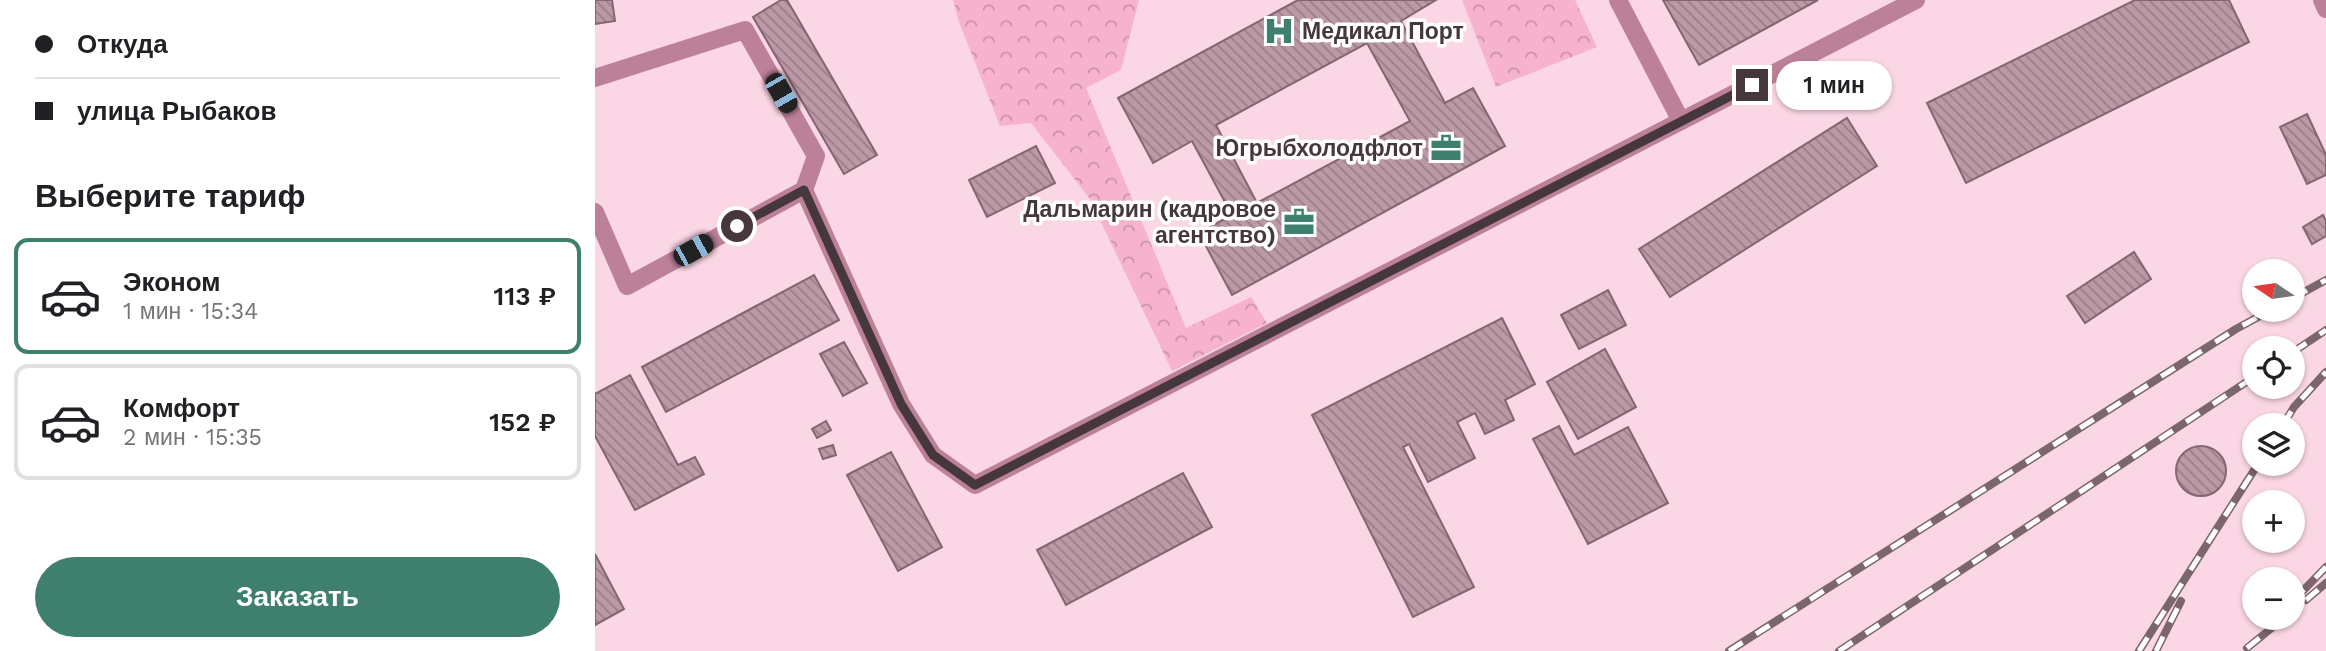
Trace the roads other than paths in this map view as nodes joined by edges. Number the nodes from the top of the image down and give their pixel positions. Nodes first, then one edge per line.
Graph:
1 (1618, 0) edge
2 (1916, 0) edge
3 (2322, 0) edge
4 (2326, 9) edge
5 (595, 78) edge
6 (1681, 121) junction
7 (804, 190) junction
8 (595, 212) edge

1 - 6 street
2 - 6 street
3 - 4 street
5 - 7 street
6 - 7 street
7 - 8 street

